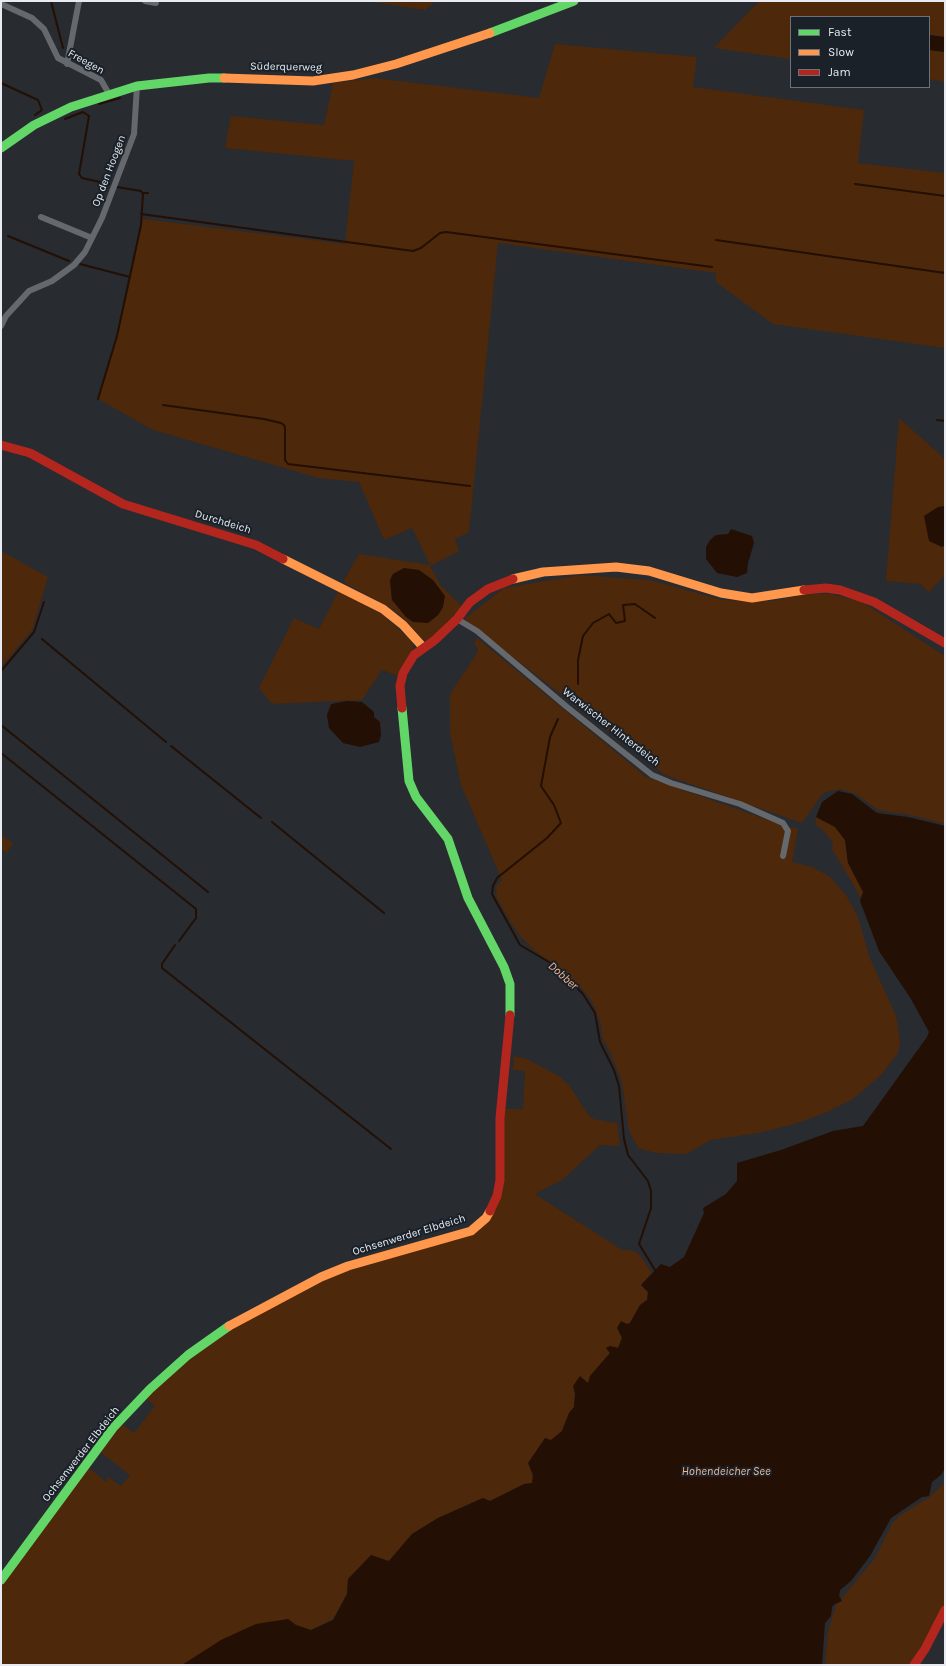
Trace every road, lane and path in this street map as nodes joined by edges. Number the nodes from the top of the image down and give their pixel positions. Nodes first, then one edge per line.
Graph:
1 (79, 1) edge
2 (145, 1) edge
3 (574, 1) edge
4 (156, 3) dead end
5 (1, 4) edge
6 (67, 64) junction
7 (137, 86) junction
8 (108, 94) junction
9 (1, 148) edge
10 (41, 217) dead end
11 (92, 238) junction
12 (1, 326) edge
13 (1, 446) edge
14 (457, 619) junction
15 (945, 643) edge
16 (423, 647) junction
17 (783, 856) dead end
18 (1, 1580) edge
19 (945, 1610) edge
20 (914, 1665) edge

1 - 6 street
2 - 4 street
3 - 7 street, Süderquerweg
5 - 6 street, Freegen
6 - 8 street, Freegen
7 - 8 street, Süderquerweg
7 - 11 street, Op den Hoogen
8 - 9 street, Süderquerweg
10 - 11 street
11 - 12 street, Op den Hoogen
13 - 16 street, Durchdeich
14 - 15 street
14 - 16 street
14 - 17 street, Warwischer Hinterdeich
16 - 18 street, Ochsenwerder Elbdeich
19 - 20 street

